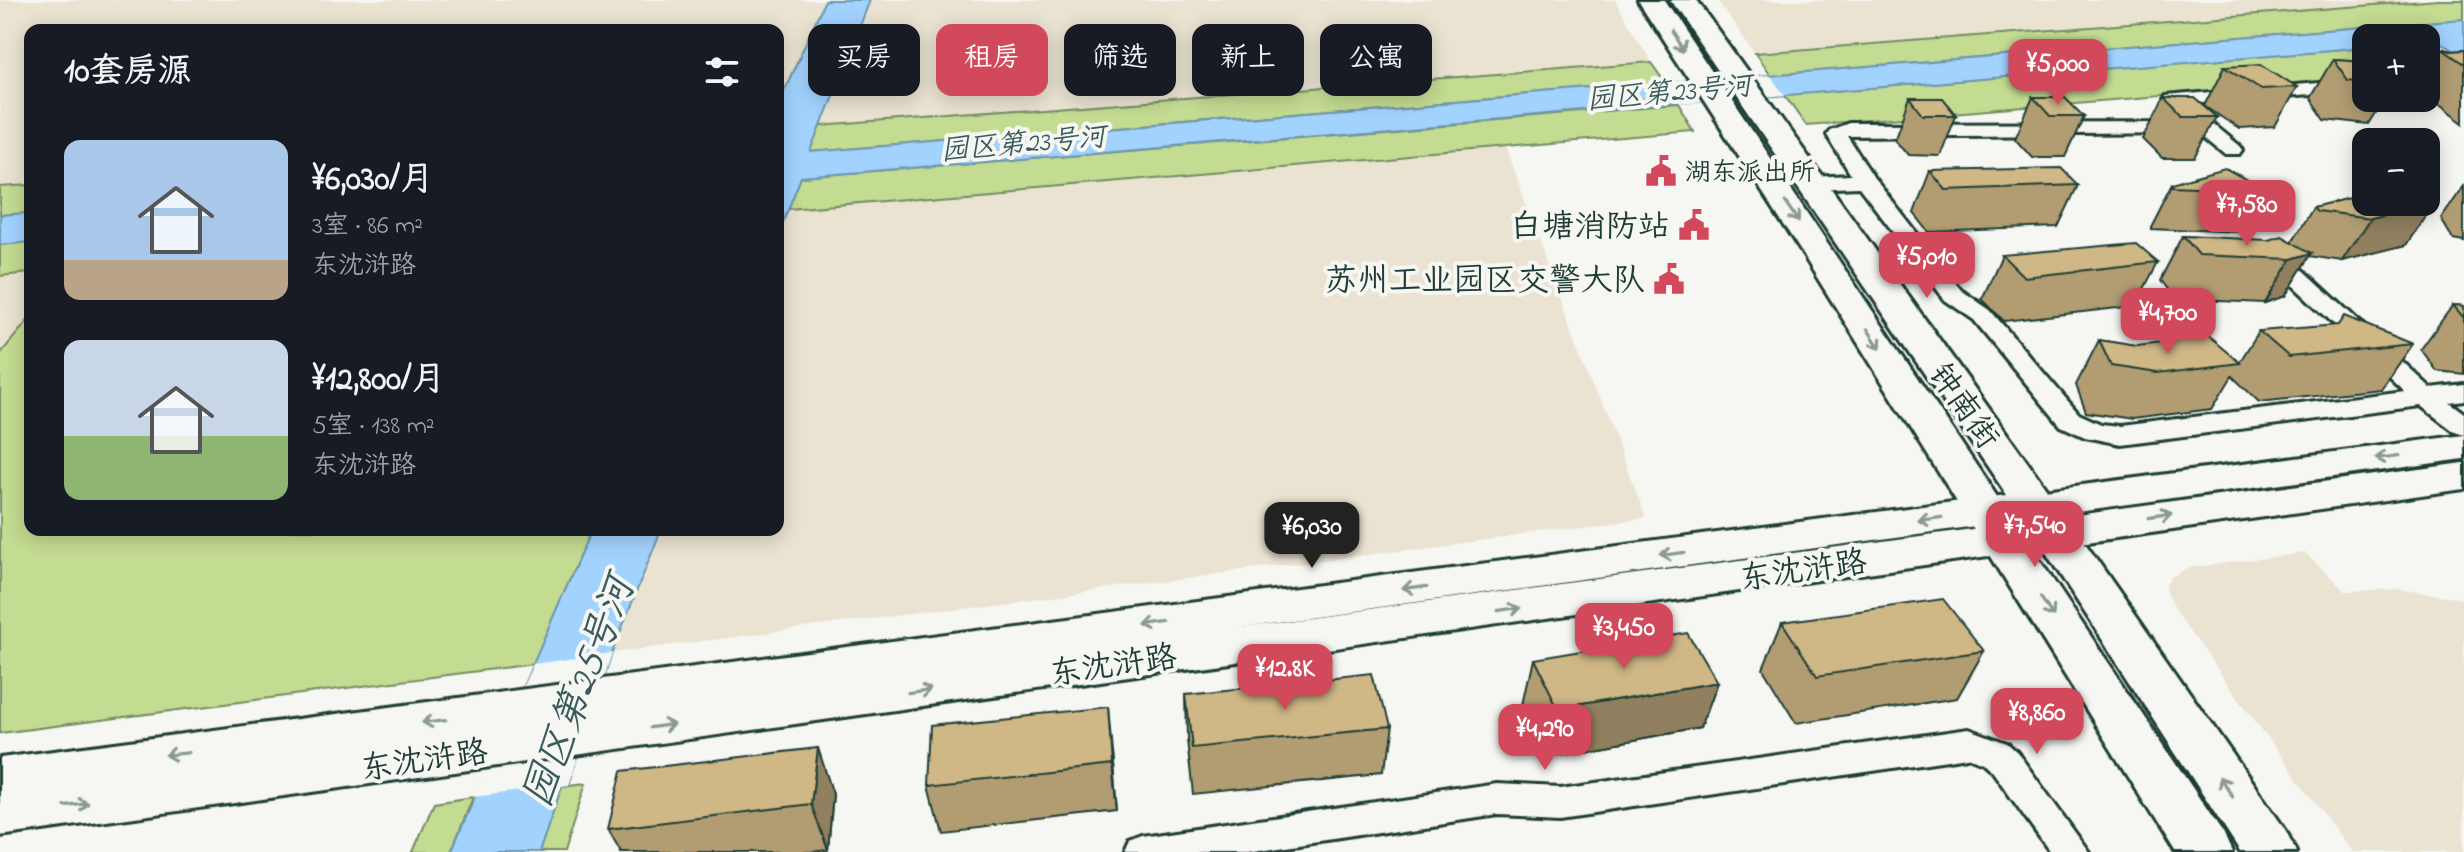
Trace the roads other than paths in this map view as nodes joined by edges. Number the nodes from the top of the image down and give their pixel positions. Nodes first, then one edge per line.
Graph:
1 (1651, 0) edge
2 (1683, 0) edge
3 (2352, 86) edge
4 (1726, 90) junction
5 (2202, 127) junction
6 (2233, 150) dead end
7 (1865, 181) junction
8 (1811, 183) junction
9 (2257, 251) edge
10 (2464, 392) edge
11 (2425, 396) junction
12 (2464, 426) edge
13 (2464, 447) edge
14 (2464, 476) edge
15 (2045, 519) junction
16 (1994, 526) junction
17 (503, 730) junction
18 (0, 778) edge
19 (0, 815) edge
20 (1143, 852) edge
21 (2071, 852) edge
22 (2205, 852) edge
23 (2270, 852) edge

1 -> 4 main road, 钟南街
2 - 4 main road, 钟南街
3 - 5 street
4 - 8 main road, 钟南街
4 -> 16 main road, 钟南街
5 - 6 street
5 - 7 street
7 - 8 street
7 - 11 street
8 - 15 main road, 钟南街
9 - 11 street
10 - 11 street
11 - 12 street
13 -> 15 main road, 东沈浒路
15 -> 14 main road, 东沈浒路
15 - 16 main road, 东沈浒路
23 -> 15 main road, 钟南街
16 - 17 main road, 东沈浒路
16 -> 22 main road, 钟南街
17 -> 18 main road, 东沈浒路
19 -> 17 main road, 东沈浒路
20 - 21 street

